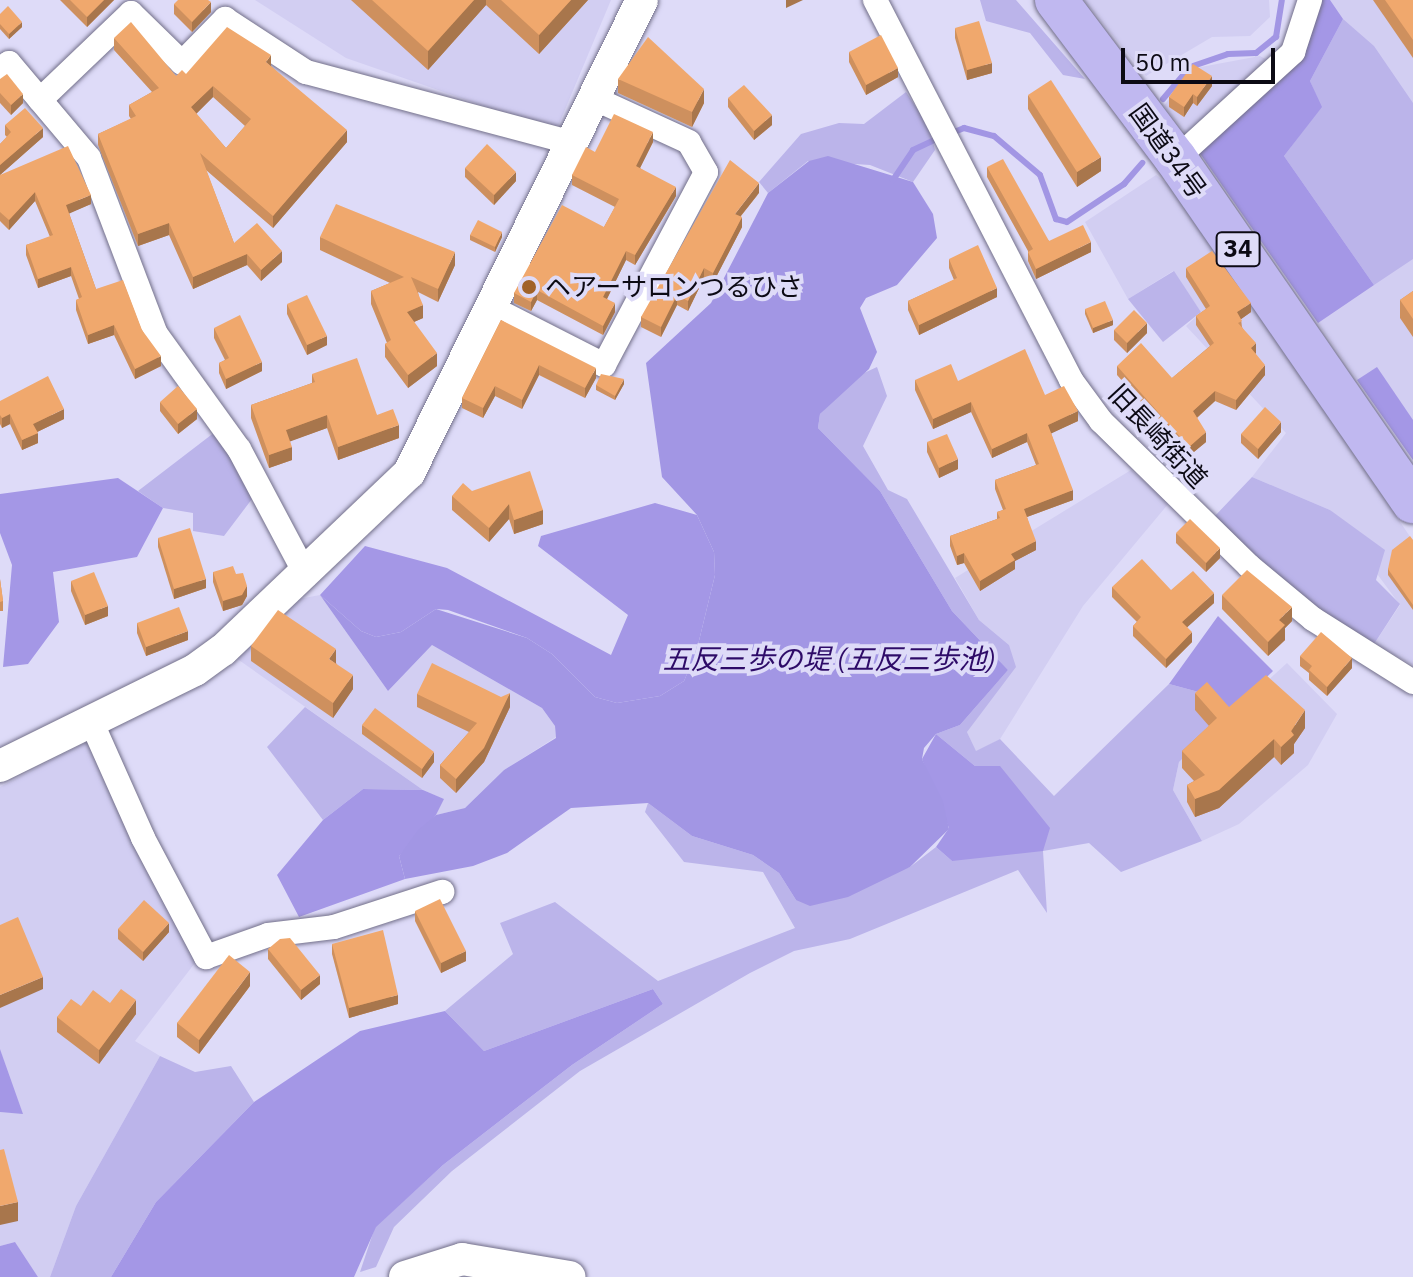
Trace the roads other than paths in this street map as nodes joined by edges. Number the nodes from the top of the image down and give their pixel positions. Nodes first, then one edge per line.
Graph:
1 (642, 0) edge
2 (875, 0) edge
3 (1056, 0) edge
4 (1310, 0) edge
5 (0, 71) edge
6 (591, 97) junction
7 (40, 100) junction
8 (569, 142) junction
9 (1176, 159) junction
10 (490, 307) junction
11 (1413, 502) edge
12 (306, 575) junction
13 (1413, 682) edge
14 (91, 721) junction
15 (0, 766) edge
16 (442, 892) dead end
17 (405, 1277) edge
18 (569, 1277) edge

1 - 6 street
2 - 13 street, 旧長崎街道
3 - 9 highway, 国道34号 / 34
4 - 9 street
5 - 7 street
6 - 8 street
6 - 10 street
7 - 8 street
7 - 12 street
8 - 10 street
9 - 11 highway, 国道34号 / 34
10 - 12 street
12 - 14 street
14 - 15 street
14 - 16 street
17 - 18 street

